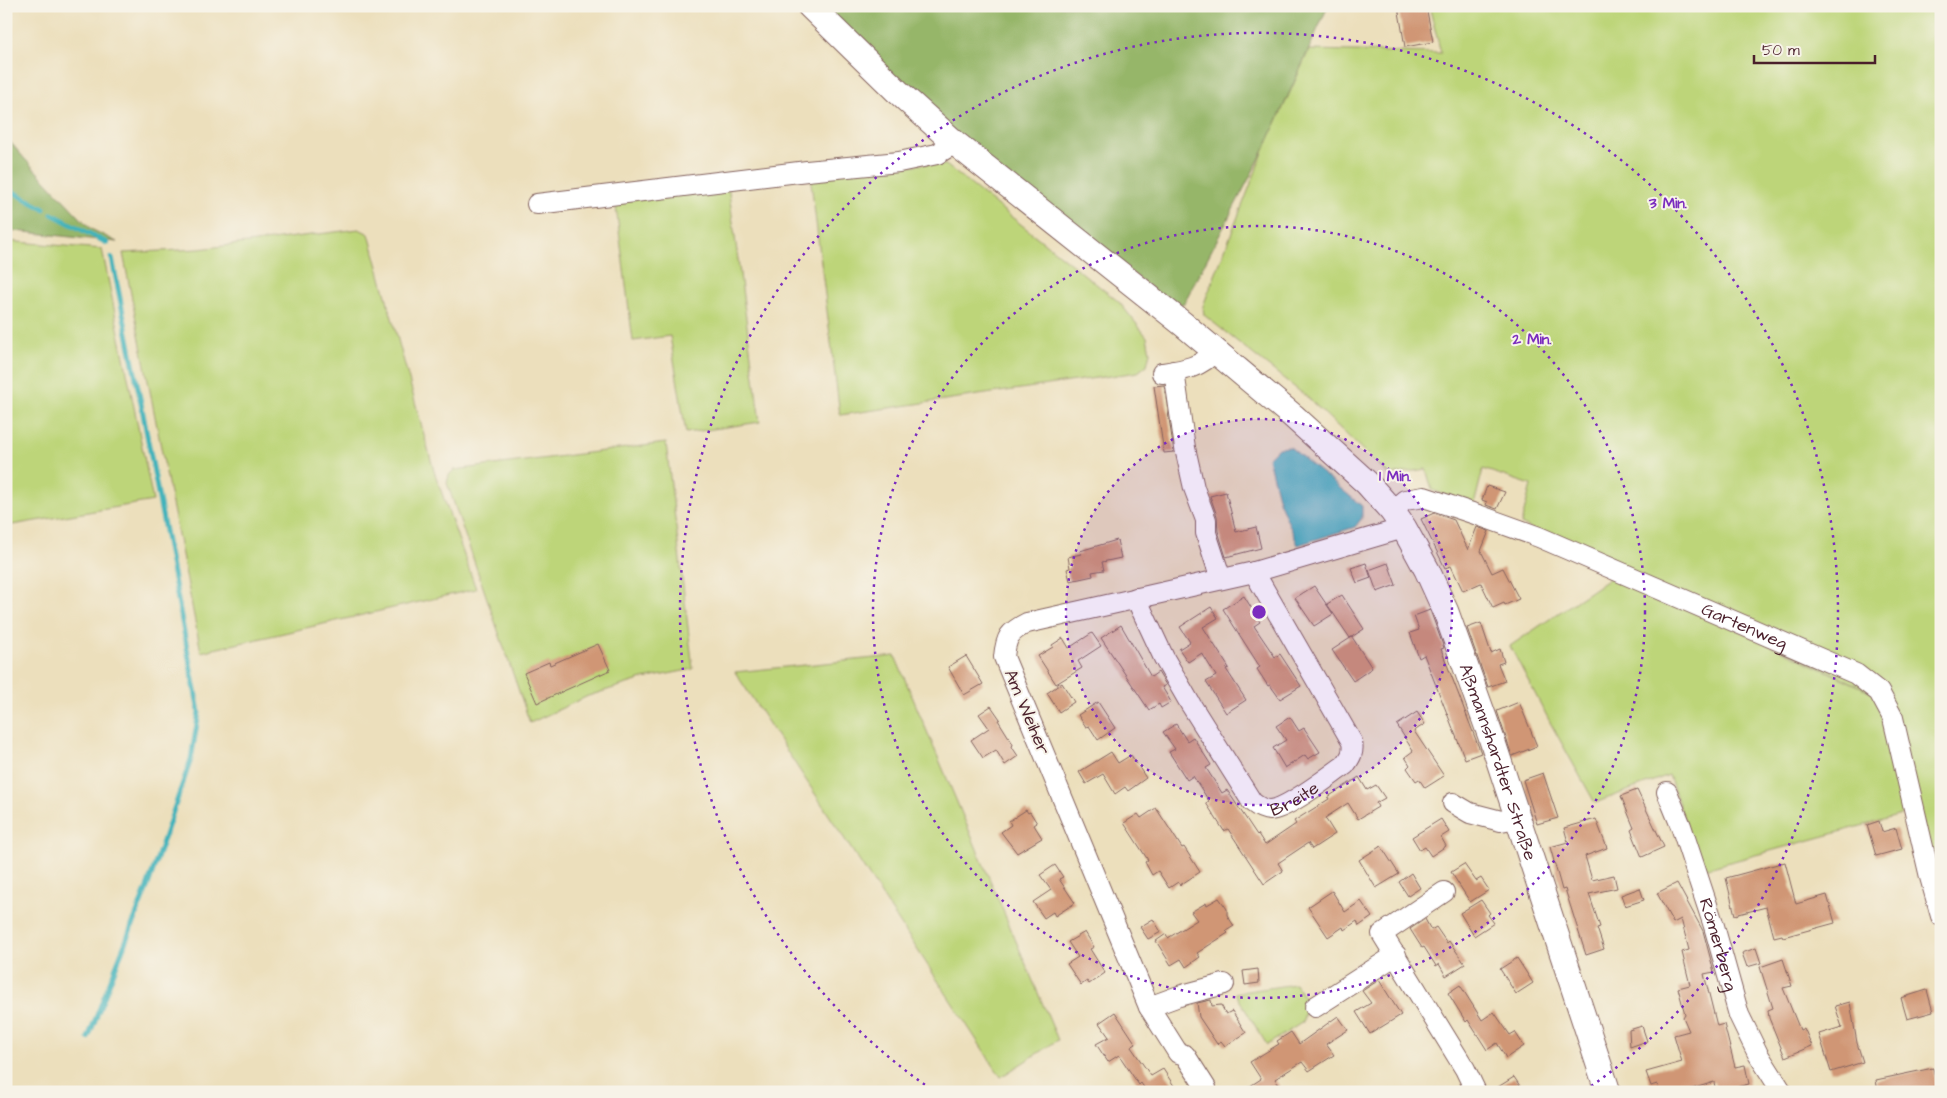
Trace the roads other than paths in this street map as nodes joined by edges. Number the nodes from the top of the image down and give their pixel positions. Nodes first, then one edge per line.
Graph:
1 (810, 6) edge
2 (954, 144) junction
3 (537, 204) dead end
4 (1215, 351) junction
5 (1398, 520) junction
6 (1254, 572) junction
7 (1221, 579) junction
8 (1136, 598) junction
9 (1667, 792) dead end
10 (1453, 803) dead end
11 (1517, 818) junction
12 (1444, 892) dead end
13 (1941, 916) edge
14 (1396, 955) junction
15 (1224, 984) dead end
16 (1149, 1007) junction
17 (1315, 1007) dead end
18 (1203, 1092) edge
19 (1476, 1092) edge
20 (1608, 1092) edge
21 (1782, 1092) edge

1 - 2 main road, Aßmannshardter Straße
2 - 3 street
2 - 4 main road, Aßmannshardter Straße
4 - 5 main road, Aßmannshardter Straße
4 - 7 street
5 - 6 street, Am Weiher
5 - 11 main road, Aßmannshardter Straße
5 - 13 street, Gartenweg
6 - 7 street, Am Weiher
6 - 8 street, Breite
7 - 8 street, Am Weiher
8 - 16 street, Am Weiher
9 - 21 street, Römerberg
10 - 11 street
11 - 20 main road, Aßmannshardter Straße
12 - 14 street
14 - 17 street
14 - 19 street
15 - 16 street
16 - 18 street, Am Weiher

